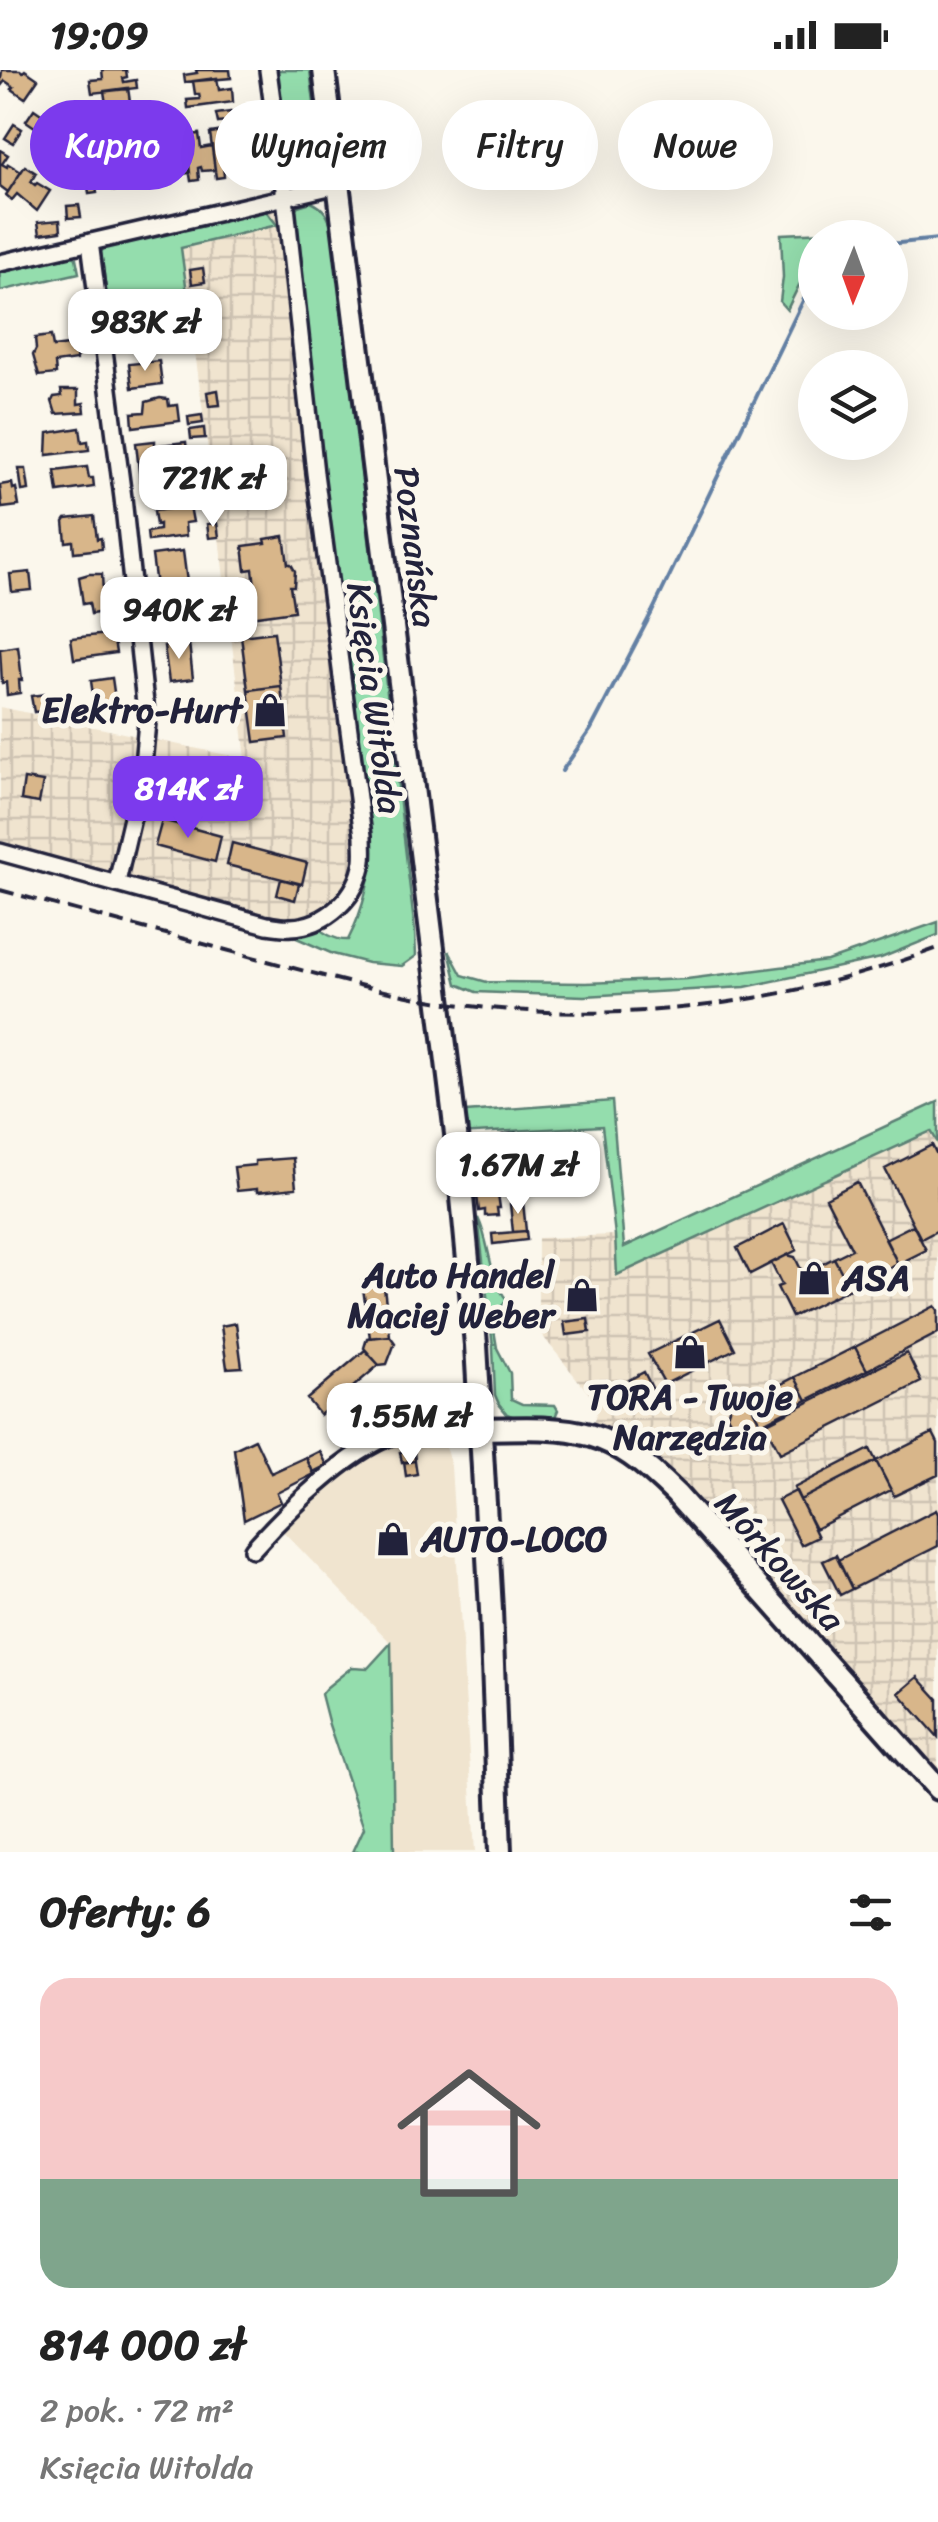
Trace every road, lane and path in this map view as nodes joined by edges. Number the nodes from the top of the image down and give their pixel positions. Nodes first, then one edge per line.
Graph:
1 (268, 70) edge
2 (324, 70) edge
3 (328, 100) edge
4 (316, 190) edge
5 (339, 190) edge
6 (285, 197) junction
7 (90, 242) junction
8 (0, 263) edge
9 (0, 852) edge
10 (117, 882) junction
11 (480, 1429) junction
12 (253, 1549) dead end
13 (938, 1789) edge
14 (500, 1852) edge

1 - 6 street, Księcia Witolda
2 - 3 main road, Poznańska
4 - 6 street
5 - 11 main road, Poznańska
6 - 7 street
6 - 10 street, Księcia Witolda
7 - 8 street
7 - 10 street
9 - 10 street, Księcia Witolda
11 - 12 street
11 - 13 main road, Mórkowska
11 - 14 main road, Poznańska

